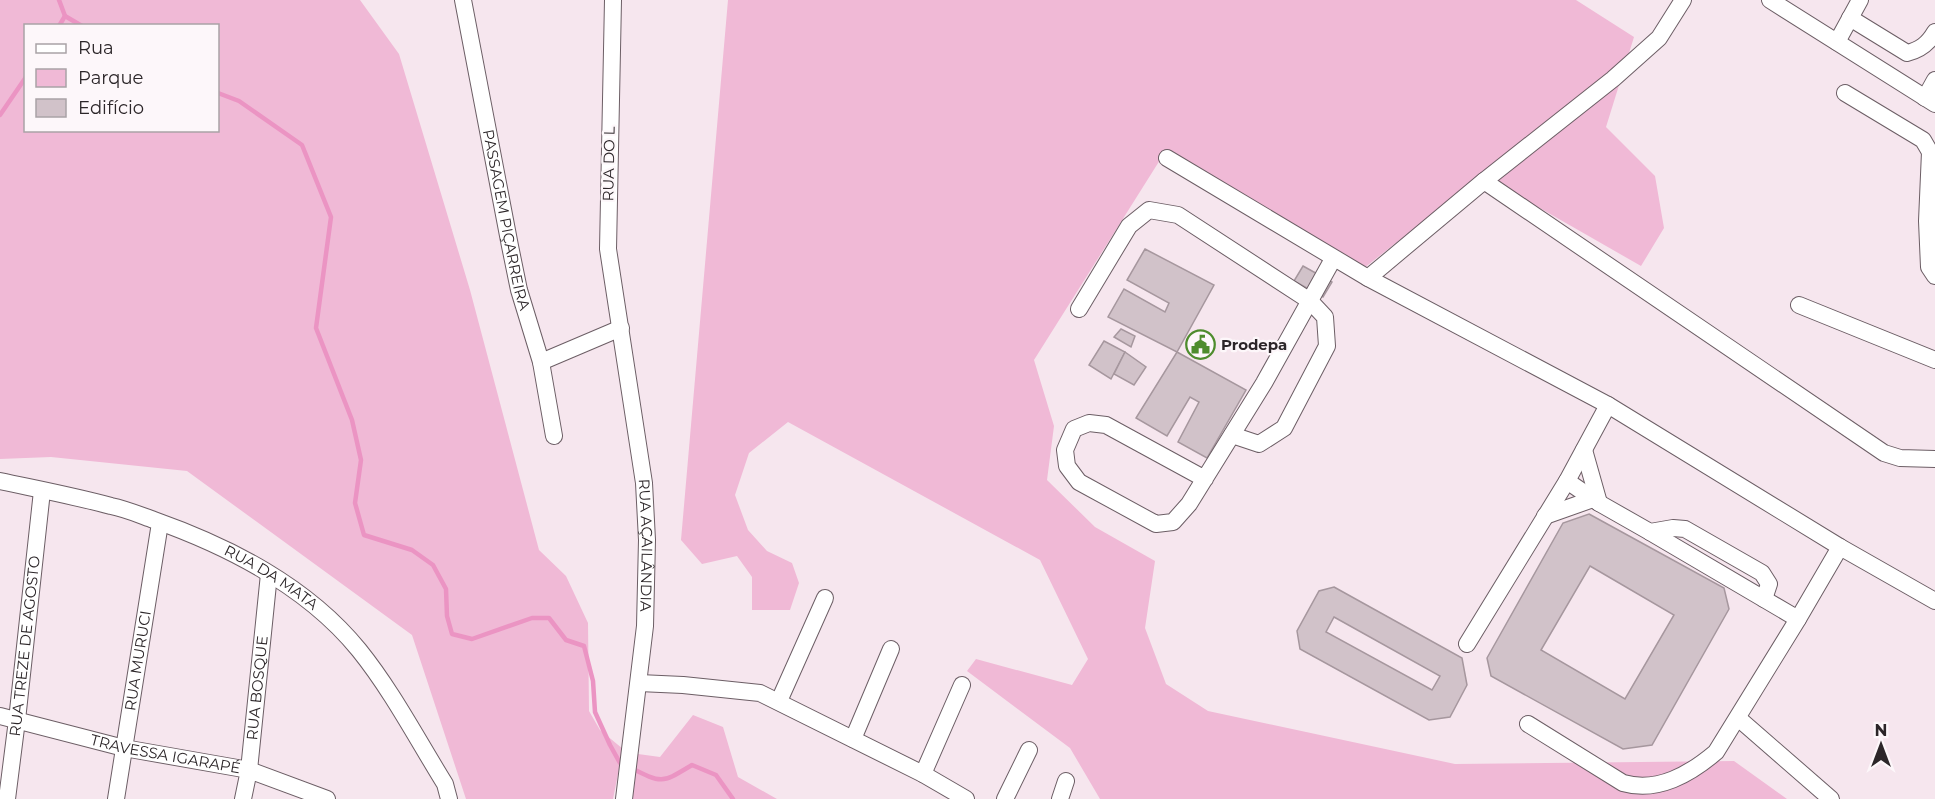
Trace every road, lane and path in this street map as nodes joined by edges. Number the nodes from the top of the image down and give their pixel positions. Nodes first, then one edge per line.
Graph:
1 (464, 0) edge
2 (613, 0) edge
3 (1683, 0) edge
4 (1770, 0) edge
5 (1860, 0) edge
6 (1850, 18) junction
7 (1935, 32) edge
8 (1837, 42) junction
9 (1935, 80) edge
10 (1845, 93) dead end
11 (1930, 101) edge
12 (1167, 158) dead end
13 (1484, 181) junction
14 (1333, 259) junction
15 (1935, 276) edge
16 (1368, 278) junction
17 (1310, 301) junction
18 (1799, 305) dead end
19 (1079, 309) dead end
20 (621, 328) junction
21 (1935, 360) edge
22 (541, 362) junction
23 (1608, 405) junction
24 (1232, 435) junction
25 (554, 436) dead end
26 (1584, 450) junction
27 (1935, 459) edge
28 (1205, 478) junction
29 (0, 481) edge
30 (1567, 481) junction
31 (42, 491) junction
32 (1596, 501) junction
33 (1545, 516) junction
34 (160, 523) junction
35 (1840, 547) junction
36 (269, 574) junction
37 (825, 598) dead end
38 (1935, 600) edge
39 (1798, 619) junction
40 (1467, 644) dead end
41 (891, 649) dead end
42 (639, 683) junction
43 (963, 685) dead end
44 (779, 701) junction
45 (0, 716) edge
46 (1738, 718) junction
47 (17, 720) junction
48 (1528, 724) dead end
49 (853, 739) junction
50 (124, 748) junction
51 (1029, 750) dead end
52 (249, 770) junction
53 (923, 774) junction
54 (1066, 781) dead end
55 (7, 799) edge
56 (116, 799) edge
57 (243, 799) edge
58 (327, 799) edge
59 (449, 799) edge
60 (624, 799) edge
61 (966, 799) edge
62 (1005, 799) edge
63 (1060, 799) edge
64 (1831, 799) edge

1 - 22 street, PASSAGEM PIÇARREIRA
2 - 20 street, RUA DO L
3 - 13 street
4 - 8 street
5 - 6 street
6 - 7 street
6 - 8 street
8 - 11 street
9 - 11 street
10 - 15 street
12 - 14 street
13 - 16 street
13 - 27 street
14 - 16 street
14 - 17 street
16 - 23 street
17 - 19 street
17 - 24 street
17 - 24 street
18 - 21 street
20 - 22 street
20 - 42 street, RUA AÇAILÂNDIA
22 - 25 street, PASSAGEM PIÇARREIRA
23 - 26 street
23 - 35 street
24 - 28 street
26 - 30 street
26 - 32 street
28 - 28 street
29 - 31 street, RUA DA MATA
30 - 32 street
30 - 33 street
31 - 34 street, RUA DA MATA
31 - 47 street, RUA TREZE DE AGOSTO
32 - 33 street
32 - 39 street
33 - 40 street
34 - 36 street, RUA DA MATA
34 - 50 street, RUA MURUCI
35 - 38 street
35 - 39 street
36 - 52 street, RUA BOSQUE
36 - 59 street, RUA DA MATA
37 - 44 street
39 - 46 street
41 - 49 street
42 - 44 street
42 - 60 street, RUA AÇAILÂNDIA
43 - 53 street
44 - 49 street
45 - 47 street, TRAVESSA IGARAPÉ
46 - 48 street
46 - 64 street
47 - 50 street, TRAVESSA IGARAPÉ
47 - 55 street, RUA TREZE DE AGOSTO
49 - 53 street
50 - 52 street, TRAVESSA IGARAPÉ
50 - 56 street, RUA MURUCI
51 - 62 street
52 - 57 street, RUA BOSQUE
52 - 58 street, TRAVESSA IGARAPÉ
53 - 61 street
54 - 63 street

